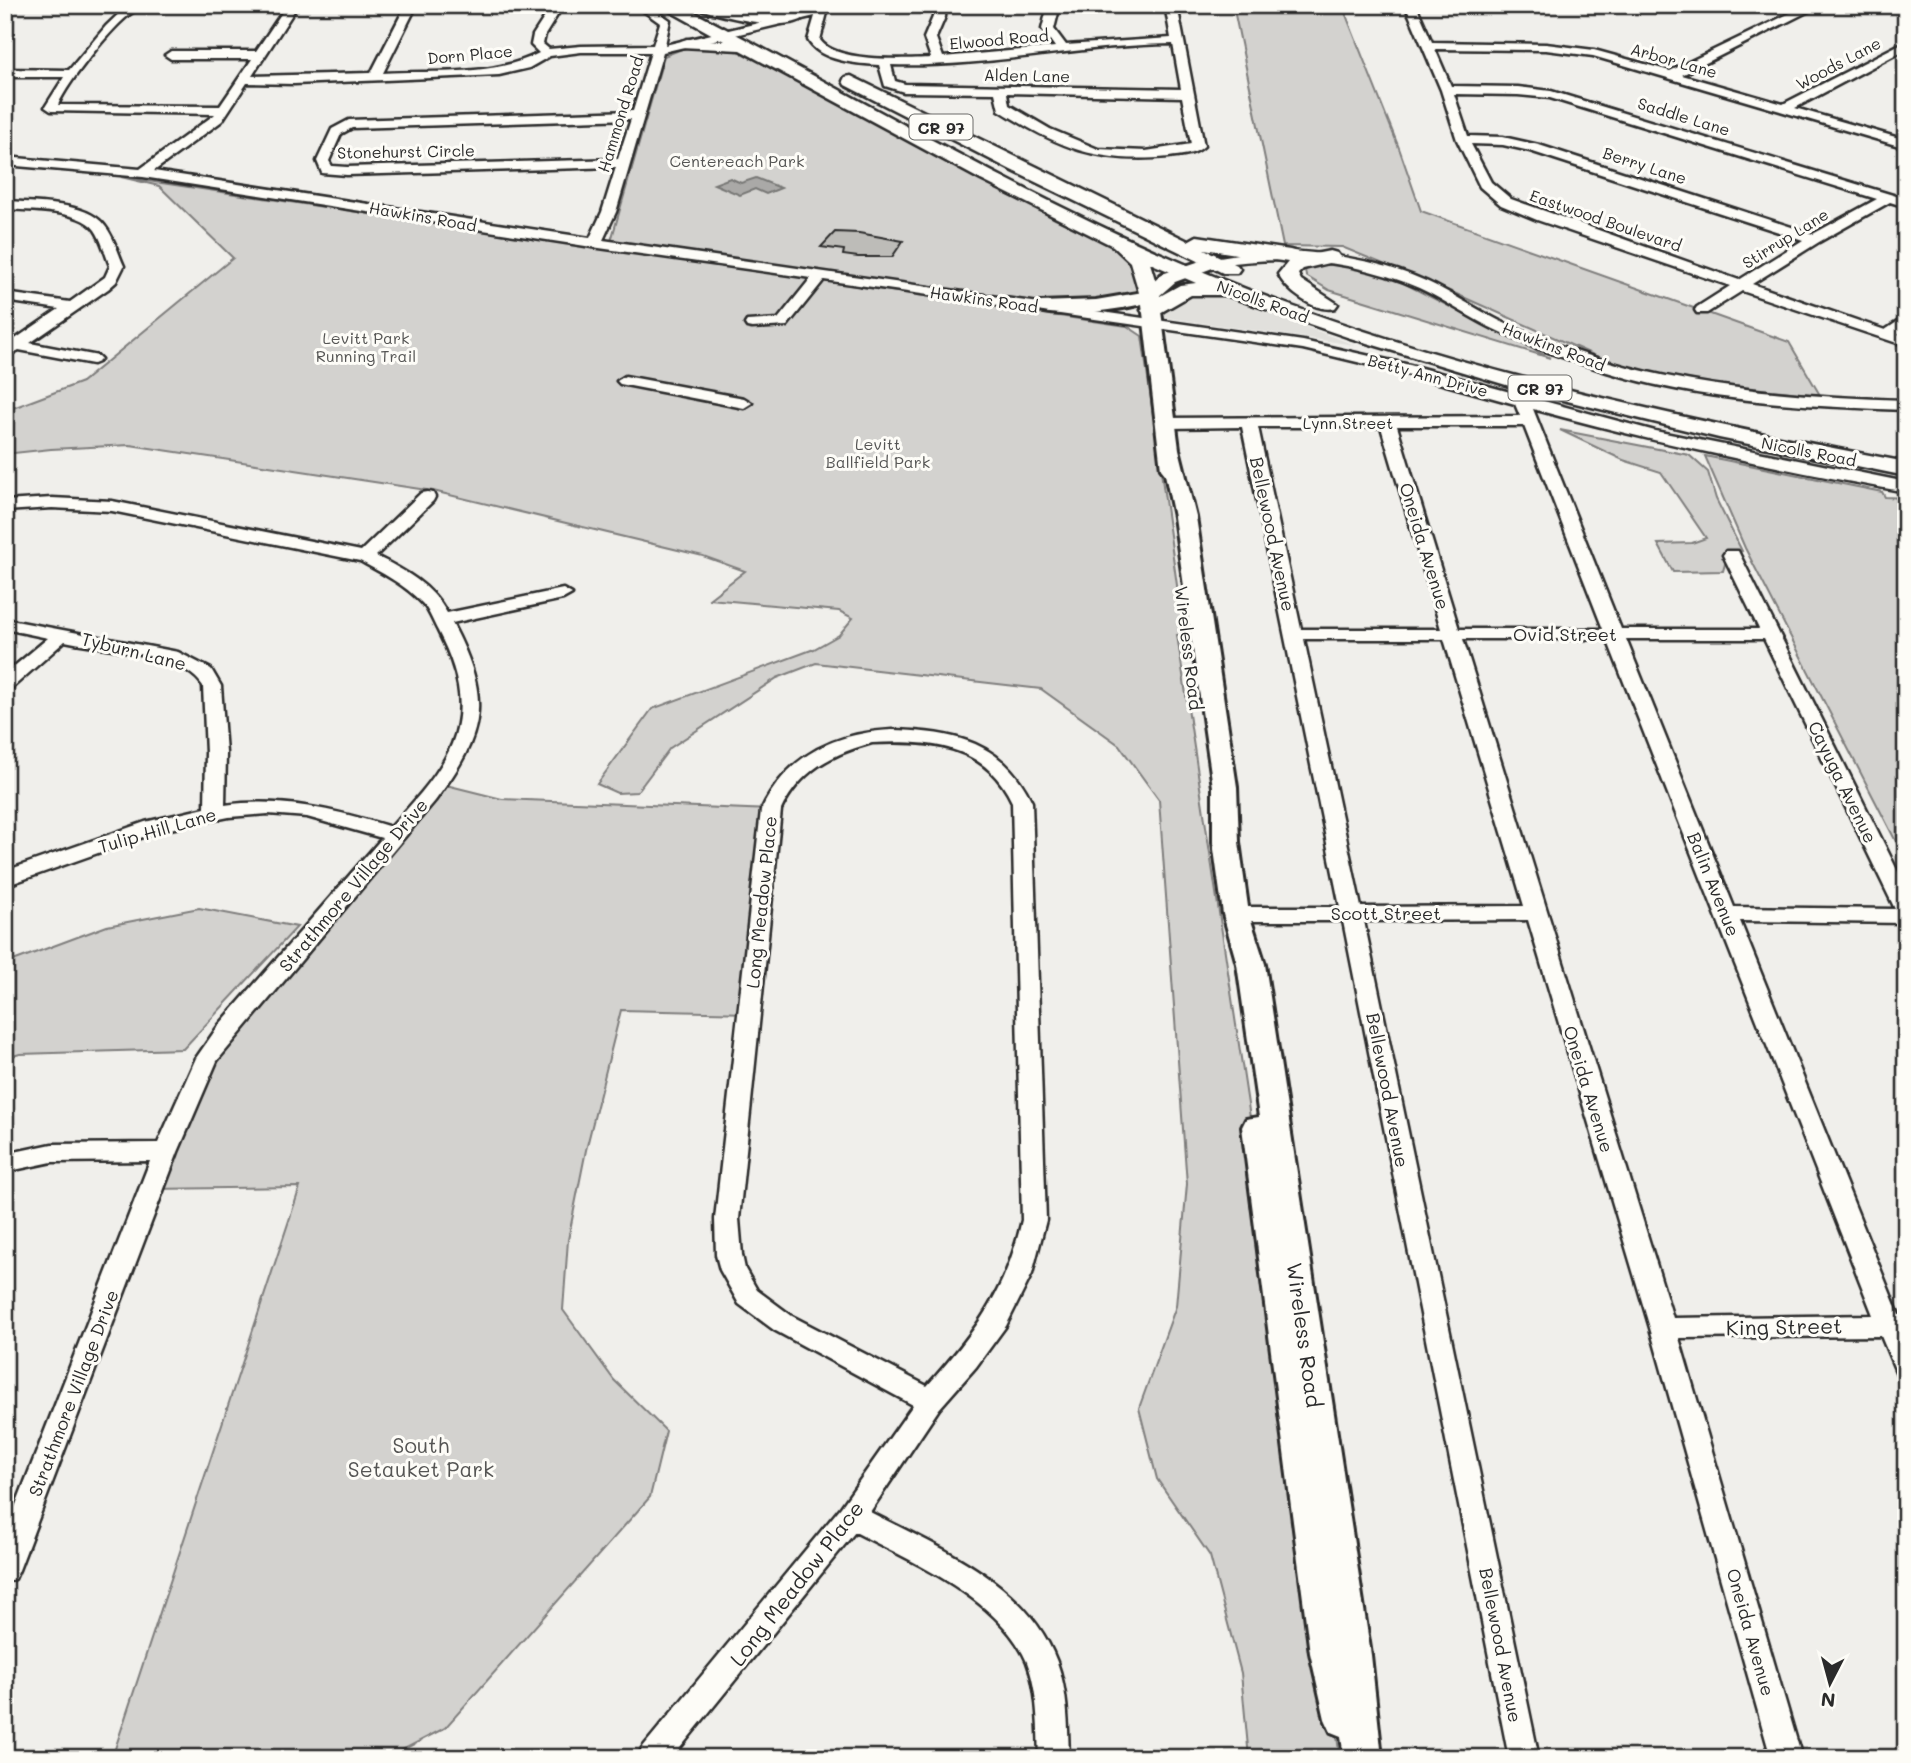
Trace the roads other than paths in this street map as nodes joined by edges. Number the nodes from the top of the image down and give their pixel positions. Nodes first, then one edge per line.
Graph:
1 (142, 5) edge
2 (278, 5) edge
3 (293, 5) edge
4 (412, 5) edge
5 (539, 5) edge
6 (640, 5) edge
7 (667, 5) edge
8 (702, 5) edge
9 (940, 5) edge
10 (1054, 5) edge
11 (1171, 5) edge
12 (1409, 5) edge
13 (1815, 5) edge
14 (824, 8) edge
15 (685, 14) junction
16 (797, 17) junction
17 (775, 22) junction
18 (746, 29) junction
19 (817, 30) junction
20 (724, 34) junction
21 (1178, 41) junction
22 (687, 44) junction
23 (1906, 44) edge
24 (1427, 45) junction
25 (658, 48) junction
26 (1063, 49) junction
27 (772, 51) junction
28 (547, 53) junction
29 (170, 55) dead end
30 (259, 55) junction
31 (938, 60) junction
32 (885, 63) junction
33 (5, 73) edge
34 (73, 74) junction
35 (376, 75) junction
36 (1672, 75) junction
37 (246, 79) junction
38 (1001, 90) junction
39 (1447, 90) junction
40 (1186, 93) junction
41 (1785, 108) junction
42 (223, 110) junction
43 (637, 115) junction
44 (1463, 140) junction
45 (1906, 144) edge
46 (5, 161) edge
47 (623, 163) junction
48 (143, 173) junction
49 (1888, 198) junction
50 (1906, 203) edge
51 (5, 205) edge
52 (1136, 224) junction
53 (1115, 239) junction
54 (1814, 239) junction
55 (593, 243) junction
56 (1290, 256) junction
57 (1330, 257) junction
58 (1212, 262) junction
59 (1184, 271) junction
60 (821, 275) junction
61 (843, 278) junction
62 (1742, 285) junction
63 (934, 292) junction
64 (831, 293) dead end
65 (1239, 293) junction
66 (5, 298) edge
67 (1328, 304) junction
68 (72, 307) junction
69 (921, 307) dead end
70 (1041, 307) junction
71 (1151, 310) junction
72 (1702, 310) dead end
73 (1906, 320) edge
74 (752, 324) dead end
75 (1888, 335) junction
76 (1906, 342) edge
77 (11, 349) edge
78 (93, 359) dead end
79 (625, 381) dead end
80 (744, 403) dead end
81 (1906, 405) edge
82 (1526, 411) junction
83 (1387, 421) junction
84 (1249, 422) junction
85 (1167, 423) junction
86 (1906, 449) edge
87 (1906, 469) edge
88 (1906, 487) edge
89 (427, 497) dead end
90 (5, 506) edge
91 (1732, 555) dead end
92 (365, 556) junction
93 (563, 594) dead end
94 (441, 620) junction
95 (5, 624) edge
96 (63, 634) junction
97 (1294, 634) junction
98 (1453, 634) junction
99 (1614, 634) junction
100 (1770, 634) junction
101 (5, 684) edge
102 (215, 811) junction
103 (395, 835) junction
104 (5, 879) edge
105 (1906, 910) edge
106 (1352, 913) junction
107 (1535, 913) junction
108 (1236, 914) junction
109 (1726, 914) junction
110 (1906, 916) edge
111 (166, 1152) junction
112 (5, 1163) edge
113 (1898, 1325) edge
114 (1662, 1328) junction
115 (1906, 1366) edge
116 (930, 1401) junction
117 (851, 1516) junction
118 (5, 1570) edge
119 (653, 1758) edge
120 (1054, 1758) edge
121 (1353, 1758) edge
122 (1363, 1758) edge
123 (1524, 1758) edge
124 (1787, 1758) edge

1 - 34 street
2 - 3 street
3 - 30 street
4 - 35 street
5 - 28 street
6 - 25 street, Hammond Road
7 - 15 highway, Nicolls Road / CR 97
8 - 16 highway
8 - 18 highway, Nicolls Road / CR 97
9 - 31 street
10 - 26 street
11 - 21 street
12 - 24 street, Eastwood Boulevard
13 - 36 street
14 - 16 street, Dorn Place
14 - 19 street
15 - 20 highway, Nicolls Road / CR 97
15 - 22 highway
16 - 17 street, Dorn Place
17 - 18 street, Dorn Place
17 - 19 street, Dorn Place
17 - 27 highway
18 - 20 street, Dorn Place
18 - 27 highway, Nicolls Road / CR 97
19 - 32 street, Elwood Road
20 - 22 street, Dorn Place
20 - 27 highway, Nicolls Road / CR 97
21 - 26 street, Elwood Road
21 - 40 street
22 - 25 street, Dorn Place
22 - 27 highway
23 - 41 street, Woods Lane
24 - 36 street, Arbor Lane
24 - 39 street, Eastwood Boulevard
25 - 28 street, Dorn Place
25 - 43 street, Hammond Road
26 - 31 street, Elwood Road
27 - 52 highway, Nicolls Road / CR 97
27 - 53 highway, Nicolls Road / CR 97
28 - 35 street, Dorn Place
29 - 30 street
30 - 37 street
31 - 32 street, Elwood Road
32 - 38 street, Alden Lane
33 - 34 street
34 - 42 street
35 - 37 street, Dorn Place
36 - 41 street, Arbor Lane
37 - 42 street
38 - 40 street, Alden Lane
38 - 40 street
39 - 44 street, Eastwood Boulevard
39 - 49 street, Saddle Lane
41 - 45 street, Arbor Lane
42 - 48 street
43 - 47 street, Hammond Road
43 - 47 street, Stonehurst Circle
44 - 54 street, Berry Lane
44 - 62 street, Eastwood Boulevard
46 - 48 street, Hawkins Road
47 - 55 street, Hammond Road
48 - 55 street, Hawkins Road
49 - 50 street, Saddle Lane
49 - 54 street, Stirrup Lane
51 - 68 street
52 - 56 highway
52 - 58 highway, Nicolls Road / CR 97
53 - 59 highway, Nicolls Road / CR 97
53 - 71 highway
54 - 62 street, Stirrup Lane
55 - 60 street, Hawkins Road
56 - 57 street, Hawkins Road
56 - 58 street, Hawkins Road
57 - 67 highway
57 - 81 street, Hawkins Road
58 - 59 main road, Hawkins Road
58 - 67 highway, Nicolls Road / CR 97
59 - 65 highway, Nicolls Road / CR 97
59 - 71 main road, Hawkins Road
60 - 61 street, Hawkins Road
60 - 74 street
61 - 63 street, Hawkins Road
61 - 64 street
62 - 72 street, Stirrup Lane
62 - 75 street, Eastwood Boulevard
63 - 69 street
63 - 70 street, Hawkins Road
65 - 71 highway
65 - 87 highway, Nicolls Road / CR 97
66 - 68 street
67 - 86 highway, Nicolls Road / CR 97
68 - 77 street
70 - 71 street, Hawkins Road
70 - 71 main road
71 - 82 street, Betty Ann Drive
71 - 85 main road, Wireless Road
73 - 75 street
75 - 76 street, Eastwood Boulevard
77 - 78 street
79 - 80 street
82 - 83 street, Lynn Street
82 - 88 street, Betty Ann Drive
82 - 99 street, Balin Avenue
83 - 84 street, Lynn Street
83 - 98 street, Oneida Avenue
84 - 85 street, Lynn Street
84 - 97 street, Bellewood Avenue
85 - 108 main road, Wireless Road
89 - 92 street
90 - 92 street, Strathmore Village Drive
91 - 100 street
92 - 94 street, Strathmore Village Drive
93 - 94 street
94 - 103 street, Strathmore Village Drive
95 - 96 street, Tyburn Lane
96 - 101 street
96 - 102 street, Tyburn Lane
97 - 98 street, Ovid Street
97 - 106 street, Bellewood Avenue
98 - 99 street, Ovid Street
98 - 107 street, Oneida Avenue
99 - 100 street, Ovid Street
99 - 109 street, Balin Avenue
100 - 105 street, Cayuga Avenue
102 - 103 street, Tulip Hill Lane
102 - 104 street, Tulip Hill Lane
103 - 111 street, Strathmore Village Drive
106 - 107 street, Scott Street
106 - 108 street, Scott Street
106 - 123 street, Bellewood Avenue
107 - 114 street, Oneida Avenue
108 - 121 main road, Wireless Road
108 - 122 main road, Wireless Road
109 - 110 street
109 - 113 street, Balin Avenue
111 - 112 street
111 - 118 street, Strathmore Village Drive
113 - 114 street, King Street
113 - 115 street, Balin Avenue
114 - 124 street, Oneida Avenue
116 - 116 street, Long Meadow Place
116 - 117 street, Long Meadow Place
117 - 119 street, Long Meadow Place
117 - 120 street

